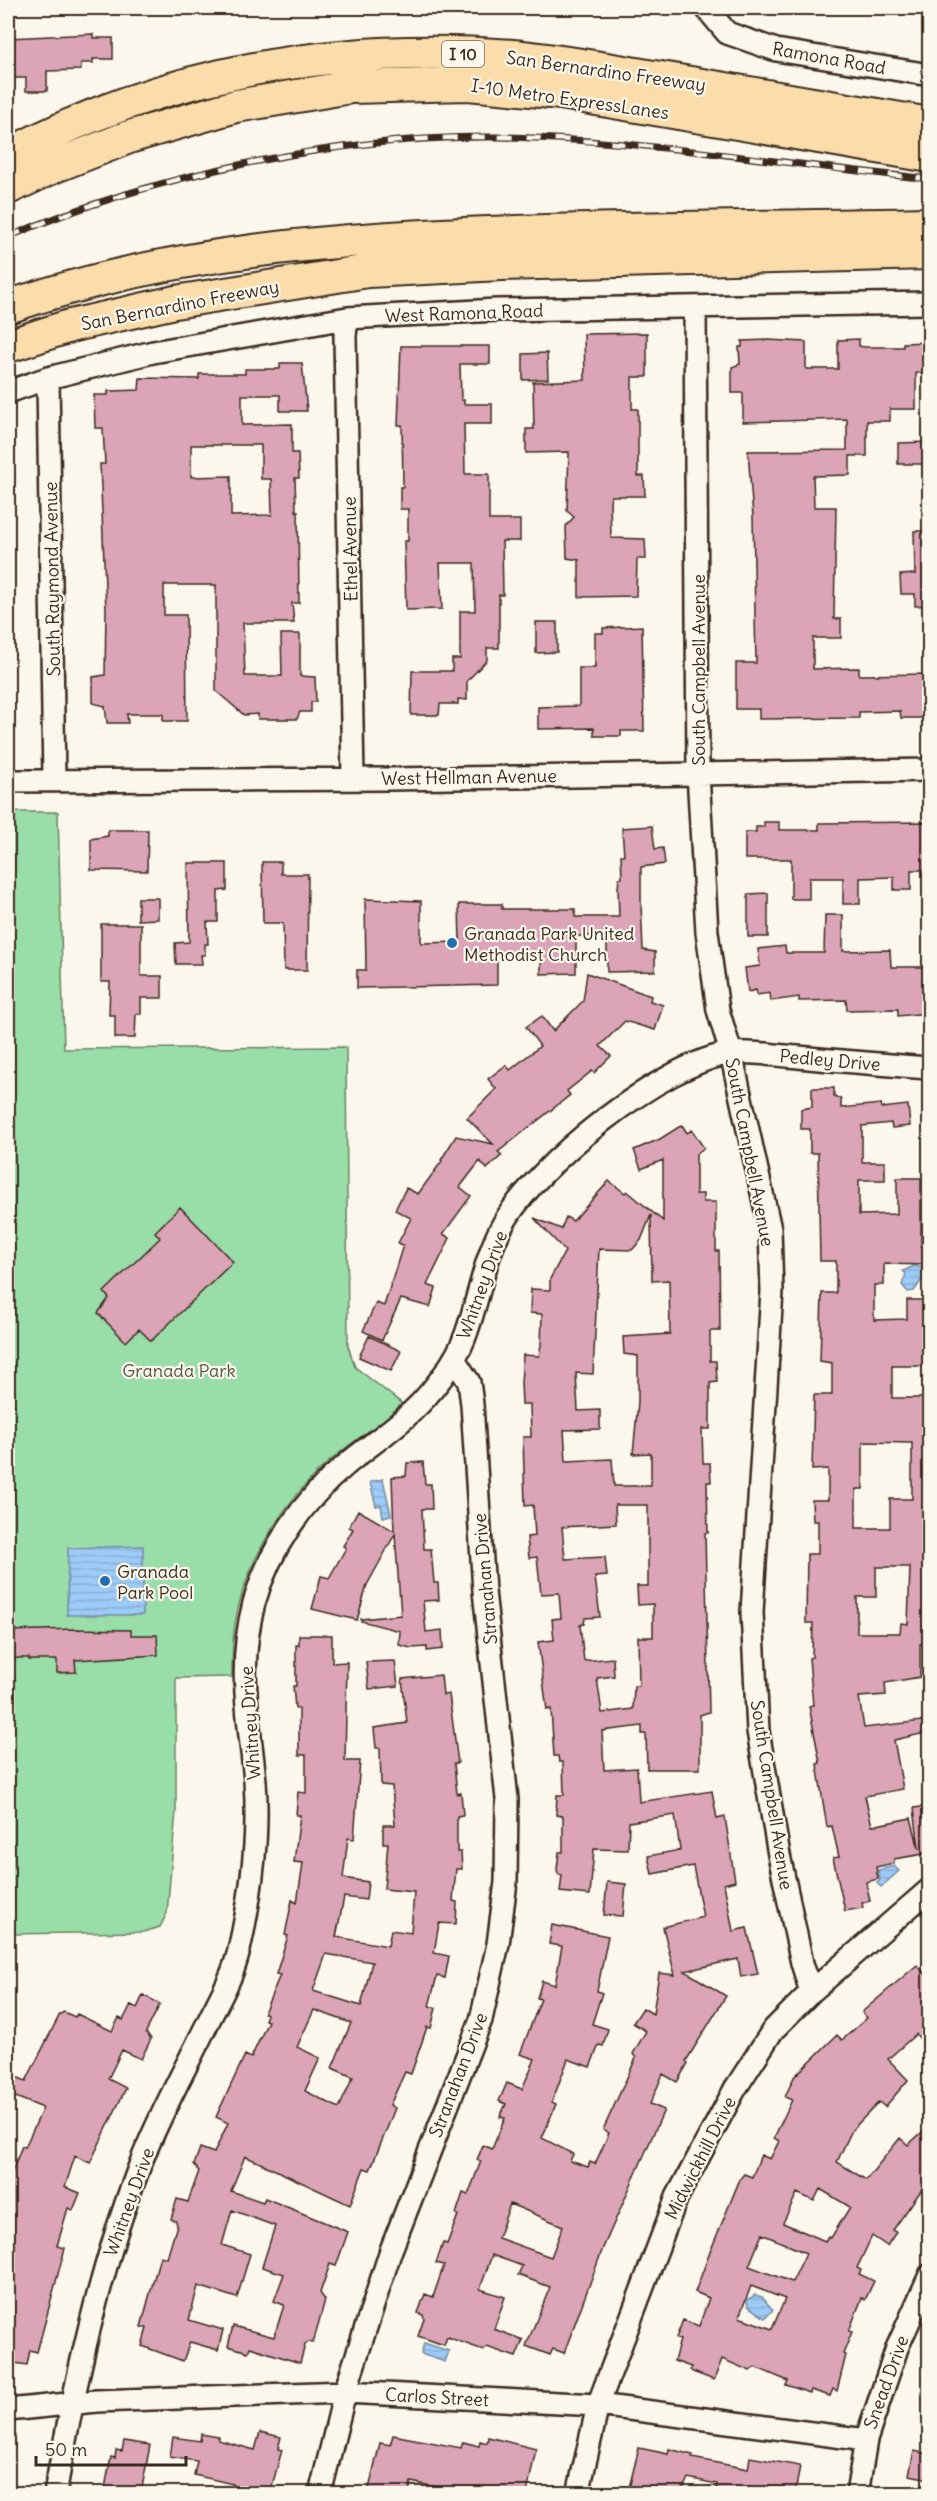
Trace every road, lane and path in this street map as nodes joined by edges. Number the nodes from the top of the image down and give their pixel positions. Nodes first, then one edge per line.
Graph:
1 (706, 8) edge
2 (930, 75) edge
3 (930, 124) edge
4 (8, 154) edge
5 (930, 156) edge
6 (8, 188) edge
7 (930, 224) edge
8 (930, 253) edge
9 (930, 303) edge
10 (695, 307) junction
11 (15, 308) edge
12 (347, 318) junction
13 (8, 346) edge
14 (48, 378) junction
15 (8, 393) edge
16 (930, 771) edge
17 (699, 773) junction
18 (353, 779) junction
19 (8, 781) edge
20 (54, 781) junction
21 (731, 1053) junction
22 (930, 1068) edge
23 (454, 1359) junction
24 (930, 1889) edge
25 (811, 1992) junction
26 (930, 2275) edge
27 (345, 2392) junction
28 (73, 2403) junction
29 (598, 2405) junction
30 (8, 2410) edge
31 (866, 2440) junction
32 (55, 2493) edge
33 (320, 2493) edge
34 (578, 2493) edge
35 (857, 2493) edge

1 - 2 street, Ramona Road
3 - 4 highway, San Bernardino Freeway / I 10
5 - 6 highway, I-10 Metro ExpressLanes
7 - 11 highway
8 - 13 highway, San Bernardino Freeway
9 - 10 street, West Ramona Road
10 - 12 street, West Ramona Road
10 - 17 street, South Campbell Avenue
12 - 14 street, West Ramona Road
12 - 18 street, Ethel Avenue
14 - 15 street, West Ramona Road
14 - 20 street, South Raymond Avenue
16 - 17 street, West Hellman Avenue
17 - 18 street, West Hellman Avenue
17 - 21 street, South Campbell Avenue
18 - 20 street, West Hellman Avenue
19 - 20 street, West Hellman Avenue
21 - 22 street, Pedley Drive
21 - 23 street, Whitney Drive
21 - 25 street, South Campbell Avenue
23 - 27 street, Stranahan Drive
23 - 28 street, Whitney Drive
24 - 25 street, Midwickhill Drive
25 - 29 street, Midwickhill Drive
26 - 31 street, Snead Drive
27 - 28 street, Carlos Street
27 - 29 street, Carlos Street
27 - 33 street, Stranahan Drive
28 - 30 street, Carlos Street
28 - 32 street, Whitney Drive
29 - 31 street, Carlos Street
29 - 34 street, Midwickhill Drive
31 - 35 street, Snead Drive

